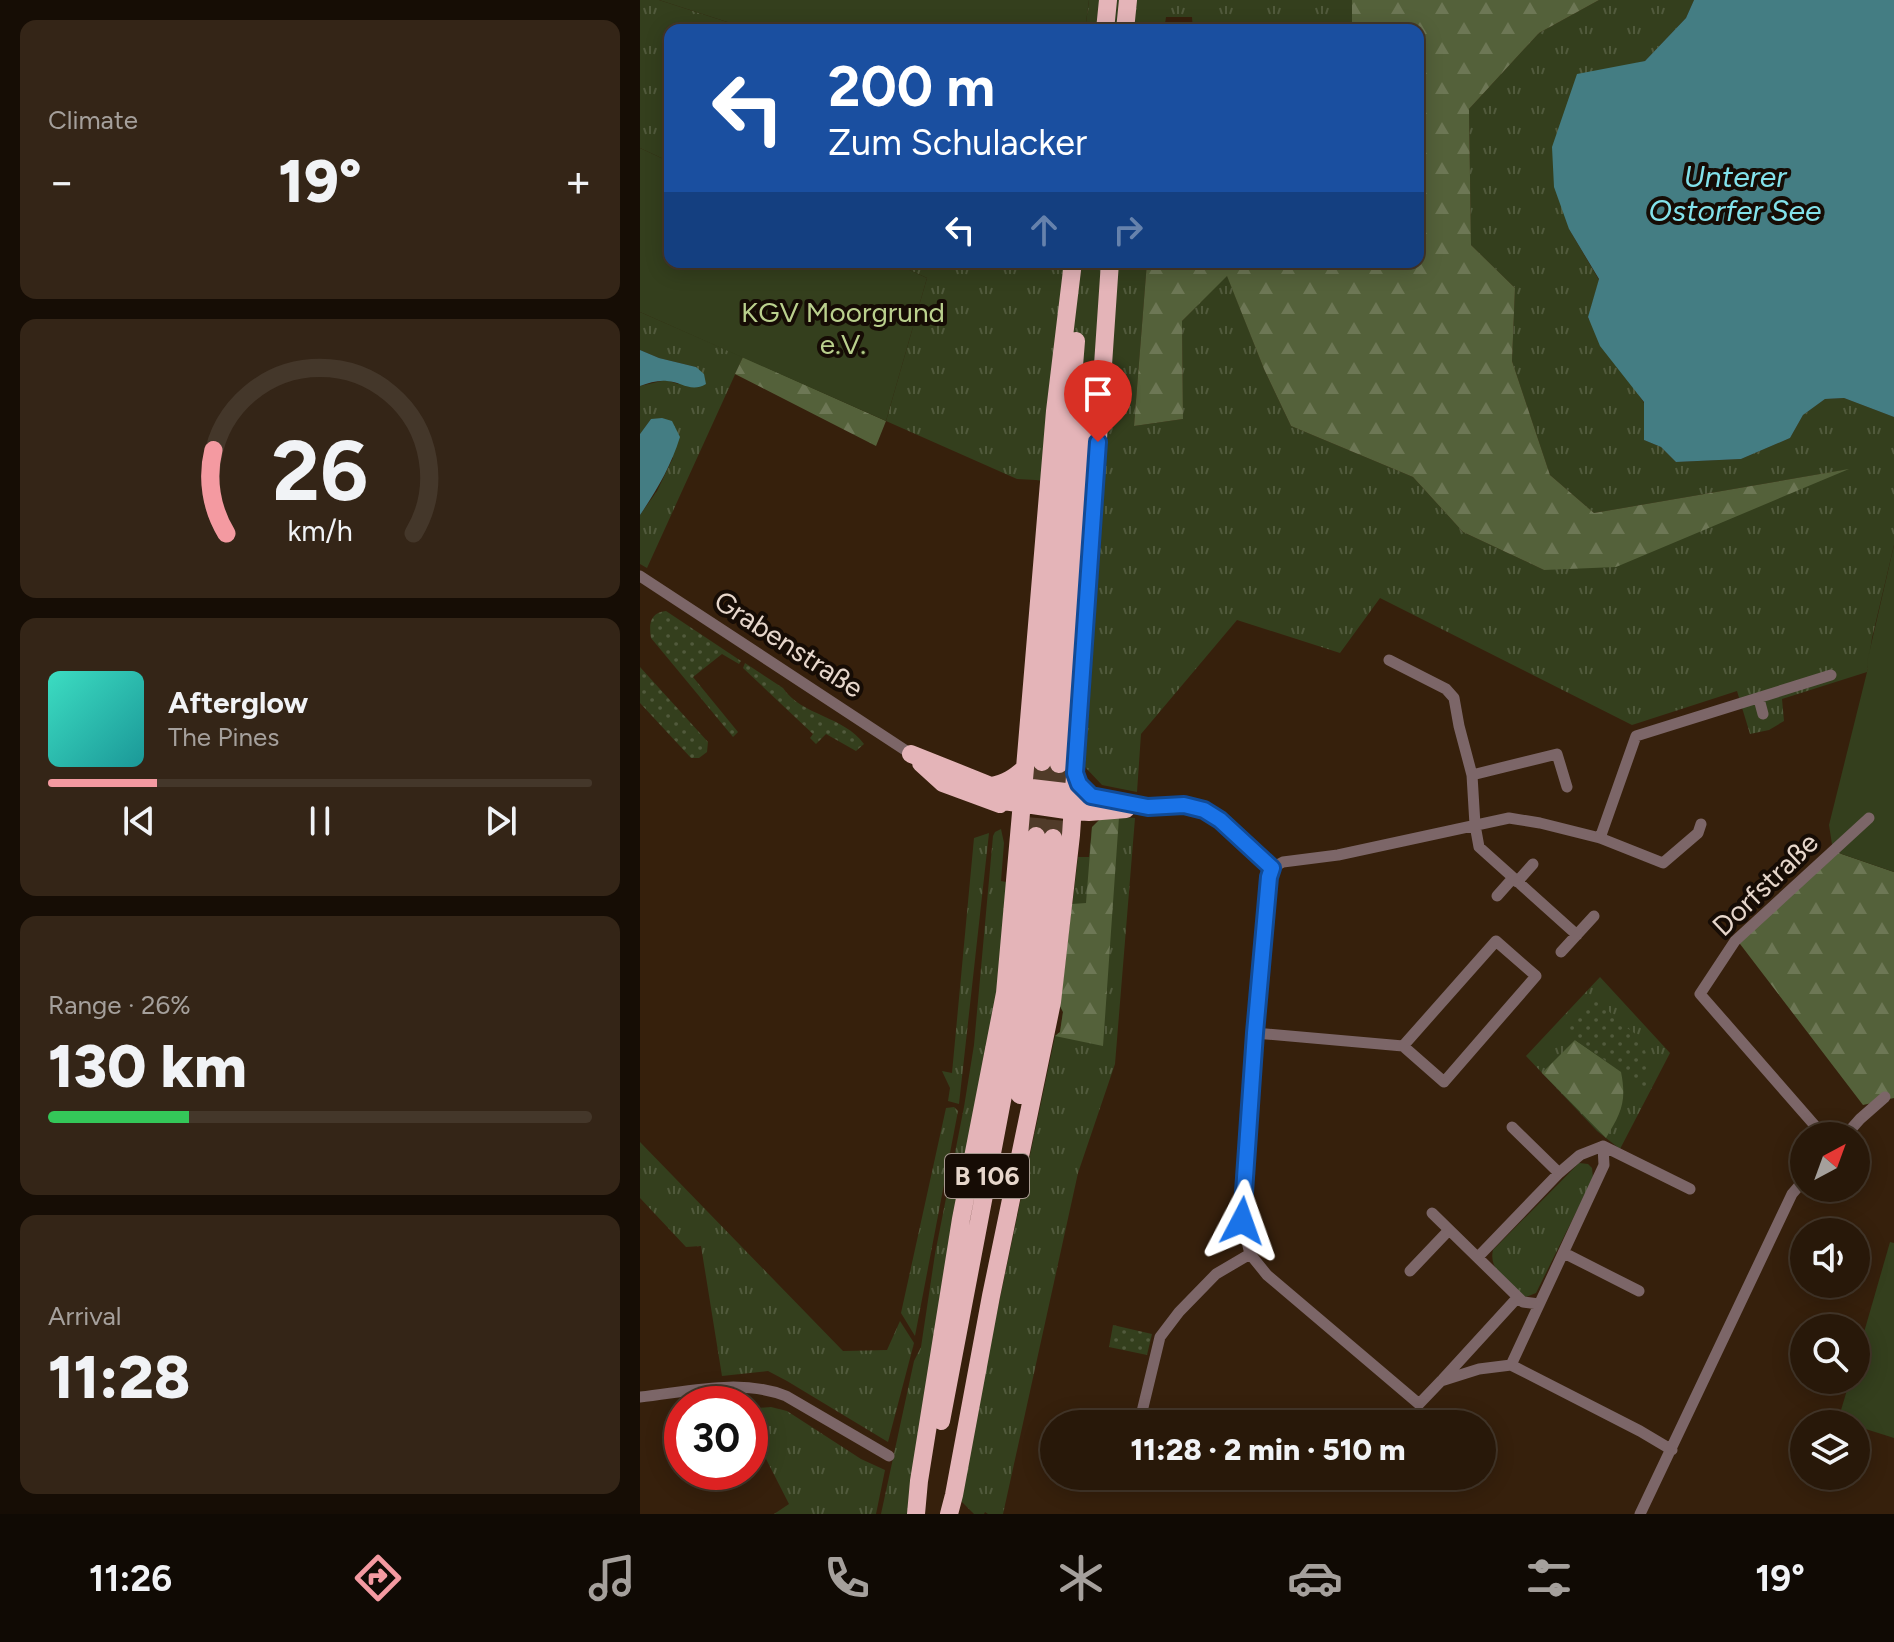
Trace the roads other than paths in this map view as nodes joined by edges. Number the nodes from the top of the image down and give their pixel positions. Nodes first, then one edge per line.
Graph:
1 (1108, 0) edge
2 (1128, 0) edge
3 (1106, 24) edge
4 (1126, 24) edge
5 (1072, 268) edge
6 (1083, 268) edge
7 (1100, 268) edge
8 (1109, 268) edge
9 (640, 576) edge
10 (1389, 660) dead end
11 (1831, 675) dead end
12 (1759, 699) junction
13 (1763, 714) dead end
14 (911, 754) joint
15 (1050, 767) junction
16 (1472, 775) junction
17 (1567, 787) dead end
18 (990, 793) junction
19 (1055, 800) junction
20 (1148, 807) joint
21 (1869, 818) dead end
22 (1701, 824) dead end
23 (1475, 825) junction
24 (1037, 833) junction
25 (1600, 838) junction
26 (1533, 864) dead end
27 (1272, 868) junction
28 (1515, 880) junction
29 (1497, 896) dead end
30 (1594, 916) dead end
31 (1577, 935) junction
32 (1561, 952) dead end
33 (1255, 1033) junction
34 (1403, 1046) junction
35 (1885, 1097) dead end
36 (1812, 1122) edge
37 (1857, 1122) edge
38 (1512, 1127) dead end
39 (1603, 1146) junction
40 (1559, 1173) junction
41 (1690, 1189) dead end
42 (1790, 1198) edge
43 (1432, 1213) dead end
44 (1449, 1230) junction
45 (1564, 1253) junction
46 (1250, 1254) junction
47 (1478, 1257) junction
48 (1410, 1271) dead end
49 (1639, 1291) dead end
50 (1518, 1297) junction
51 (1539, 1304) junction
52 (1511, 1365) junction
53 (1441, 1381) junction
54 (640, 1397) edge
55 (1142, 1410) edge
56 (1672, 1450) junction
57 (889, 1456) dead end
58 (916, 1514) edge
59 (923, 1514) edge
60 (940, 1514) edge
61 (949, 1514) edge
62 (1640, 1514) edge

1 - 3 highway
2 - 4 highway
5 - 15 highway
6 - 15 highway
7 - 15 highway
8 - 15 highway
9 - 14 street, Grabenstraße
10 - 16 street
11 - 12 street
12 - 13 street
12 - 25 street
14 - 18 highway
15 - 18 highway
15 - 19 highway
15 - 19 highway
16 - 17 street
16 - 23 street
18 - 19 highway
18 - 24 highway
19 - 20 highway
19 - 24 highway
19 - 61 highway
20 - 27 street
21 - 36 street, Dorfstraße
22 - 25 street
23 - 25 street
23 - 27 street
23 - 28 street
24 - 58 highway
24 - 59 highway, B 106
24 - 60 highway, B 106
26 - 28 street
27 - 33 street
28 - 29 street
28 - 31 street
30 - 31 street
31 - 32 street
33 - 34 street
33 - 46 street
34 - 34 street
35 - 37 street
38 - 40 street
39 - 40 street
39 - 41 street
39 - 45 street
40 - 47 street
42 - 56 street
43 - 44 street
44 - 47 street
44 - 48 street
45 - 49 street
45 - 51 street
46 - 53 street
46 - 55 street
47 - 50 street
50 - 51 street
50 - 53 street
51 - 52 street
52 - 53 street
52 - 56 street
54 - 57 street
56 - 62 street

